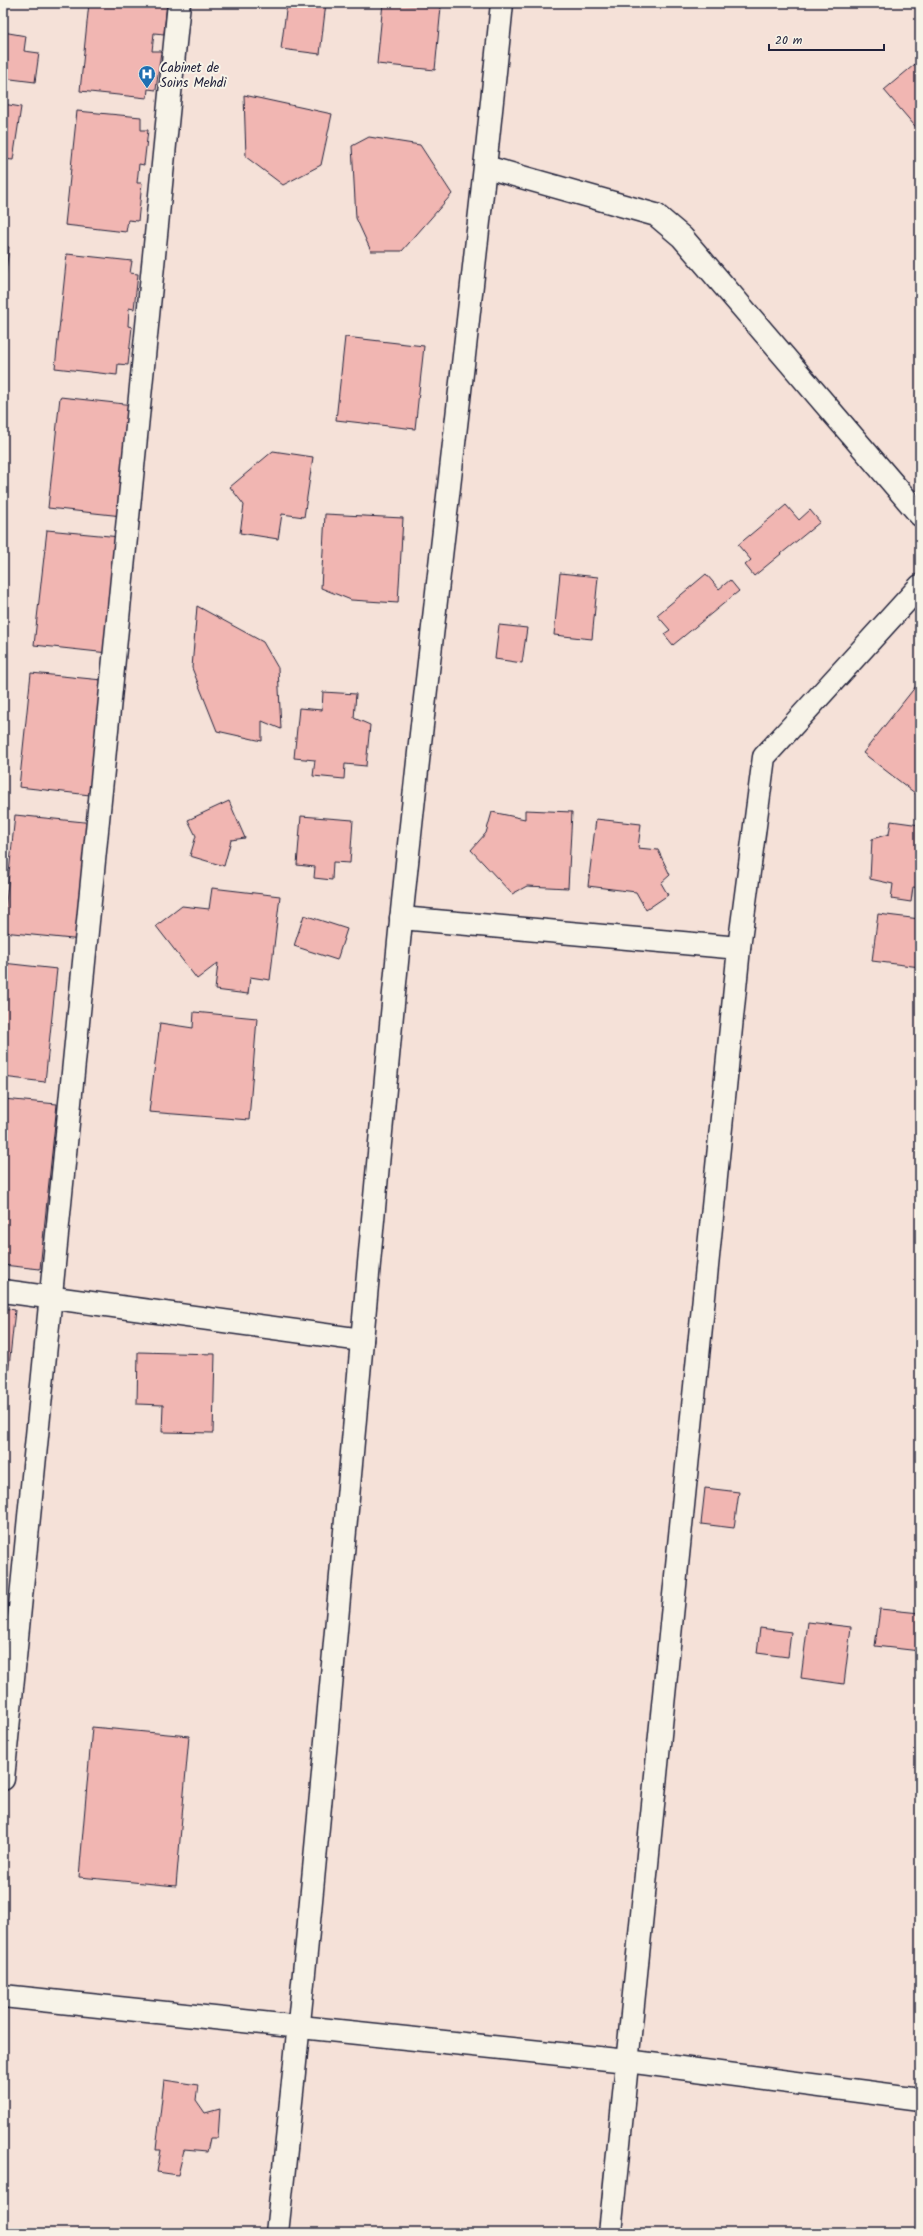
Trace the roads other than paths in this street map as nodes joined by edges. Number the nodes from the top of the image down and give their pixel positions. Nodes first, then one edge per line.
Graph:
1 (179, 3) edge
2 (502, 3) edge
3 (486, 167) junction
4 (920, 515) edge
5 (920, 586) edge
6 (401, 918) junction
7 (739, 948) junction
8 (3, 1291) edge
9 (50, 1297) junction
10 (362, 1340) junction
11 (3, 1779) edge
12 (3, 1996) edge
13 (300, 2027) junction
14 (627, 2061) junction
15 (920, 2099) edge
16 (277, 2233) edge
17 (610, 2233) edge

1 - 9 street
2 - 3 street
3 - 4 street
3 - 6 street
5 - 7 street
6 - 7 street
6 - 10 street
7 - 14 street
8 - 9 street
9 - 10 street
9 - 11 street
10 - 13 street
12 - 13 street
13 - 14 street
13 - 16 street
14 - 15 street
14 - 17 street

